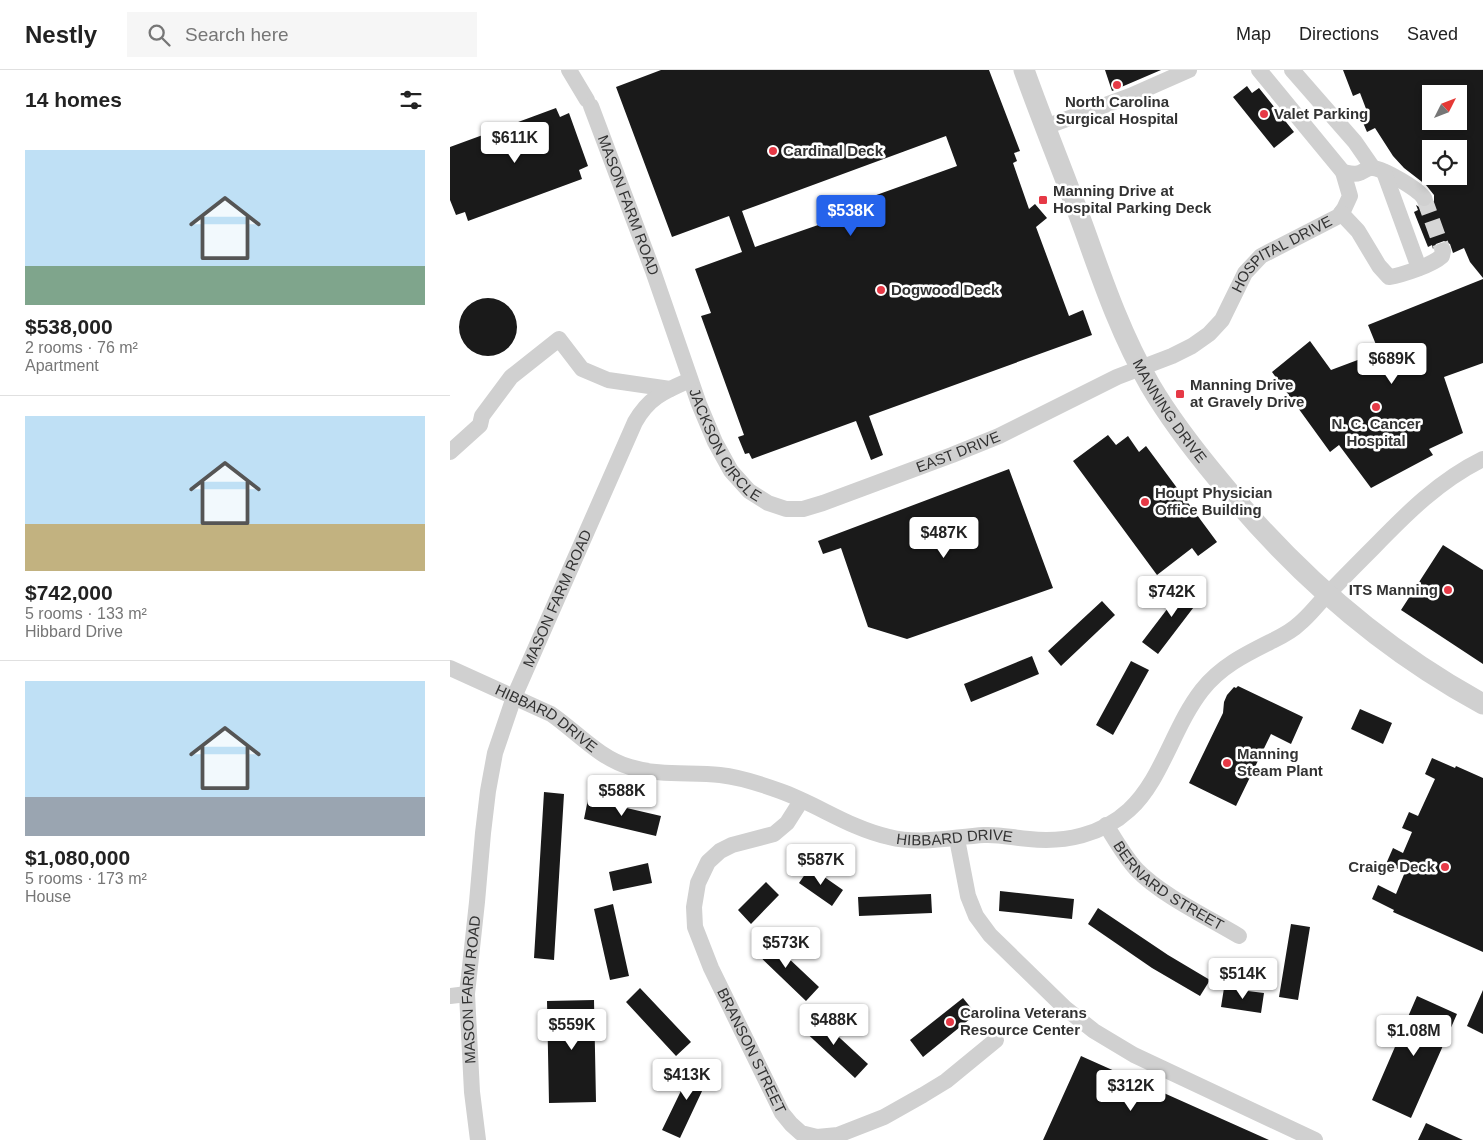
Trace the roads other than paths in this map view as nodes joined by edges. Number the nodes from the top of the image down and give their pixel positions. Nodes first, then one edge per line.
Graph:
1 (1024, 70) edge
2 (1189, 70) edge
3 (1259, 70) edge
4 (1292, 70) edge
5 (575, 71) edge
6 (1045, 127) junction
7 (1379, 170) junction
8 (1343, 172) junction
9 (1424, 198) tunnel mouth
10 (1341, 213) junction
11 (1443, 251) dead end
12 (1419, 268) junction
13 (1141, 368) junction
14 (690, 380) junction
15 (670, 389) junction
16 (450, 452) edge
17 (1483, 459) edge
18 (768, 503) joint
19 (1327, 595) junction
20 (450, 668) edge
21 (514, 697) junction
22 (1483, 704) edge
23 (800, 801) junction
24 (1106, 825) junction
25 (957, 839) junction
26 (1238, 936) dead end
27 (467, 994) junction
28 (450, 996) edge
29 (996, 1040) dead end
30 (478, 1140) edge
31 (1315, 1140) edge

1 - 6 street, MANNING DRIVE
2 - 6 street
3 - 8 street, HOSPITAL DRIVE
4 - 7 street
5 - 14 street, MASON FARM ROAD
6 - 13 street, MANNING DRIVE
7 - 8 street
7 - 9 street
7 - 12 street
8 - 10 street, HOSPITAL DRIVE
10 - 12 street
10 - 13 street, HOSPITAL DRIVE
11 - 12 street
13 - 18 street, EAST DRIVE
13 - 19 street, MANNING DRIVE
14 - 15 street, MASON FARM ROAD
14 - 18 street, JACKSON CIRCLE
15 - 16 street
15 - 21 street, MASON FARM ROAD
17 - 19 street, HIBBARD DRIVE
19 - 22 street, MANNING DRIVE
19 - 24 street, HIBBARD DRIVE
20 - 21 street, HIBBARD DRIVE
21 - 23 street, HIBBARD DRIVE
21 - 27 street, MASON FARM ROAD
23 - 25 street, HIBBARD DRIVE
23 - 29 street, BRANSON STREET
24 - 25 street, HIBBARD DRIVE
24 - 26 street, BERNARD STREET
25 - 31 street
27 - 28 street
27 - 30 street, MASON FARM ROAD

